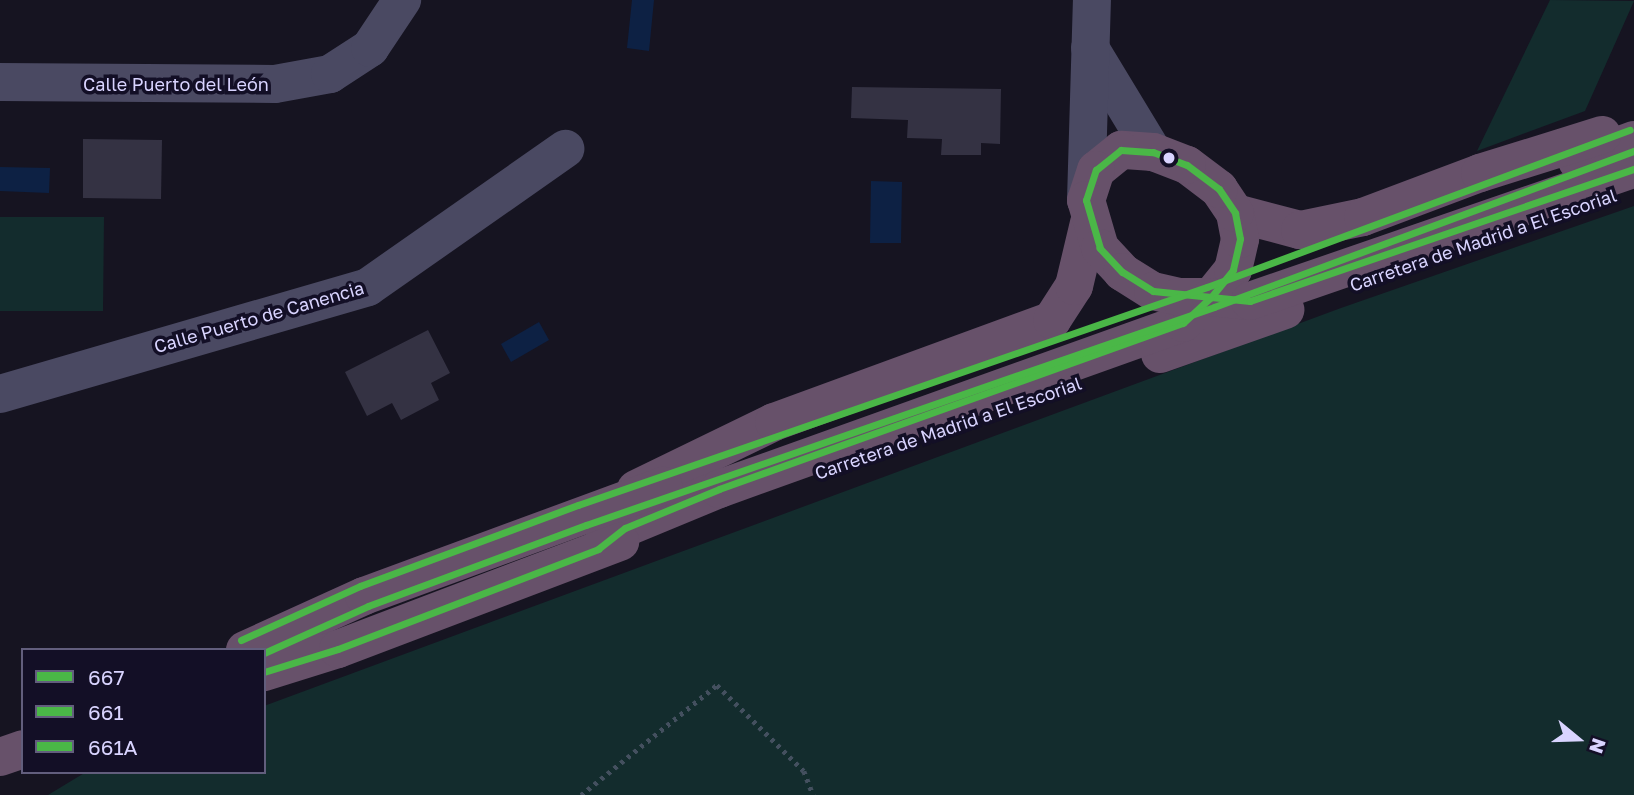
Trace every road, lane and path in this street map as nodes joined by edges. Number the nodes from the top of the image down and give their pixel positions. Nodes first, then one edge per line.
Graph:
1 (402, 0) edge
2 (1092, 0) edge
3 (1090, 48) junction
4 (0, 82) edge
5 (1634, 125) edge
6 (1634, 140) edge
7 (565, 149) dead end
8 (1153, 152) junction
9 (1634, 169) edge
10 (1634, 187) edge
11 (1088, 212) junction
12 (1235, 213) junction
13 (1211, 297) junction
14 (0, 394) edge
15 (582, 515) junction
16 (598, 550) junction
17 (249, 648) edge
18 (266, 671) edge
19 (21, 749) edge
20 (0, 757) edge
21 (581, 795) edge
22 (813, 795) edge

1 - 4 street, Calle Puerto del León
2 - 3 street
3 - 8 street
3 - 11 street
5 - 12 highway
6 - 13 highway
7 - 14 street, Calle Puerto de Canencia
8 - 11 highway
8 - 12 highway
9 - 13 highway
10 - 16 highway, Carretera de Madrid a El Escorial
11 - 13 highway
11 - 15 highway
12 - 13 highway
13 - 15 highway
13 - 16 highway
15 - 17 highway
16 - 18 highway, Carretera de Madrid a El Escorial
19 - 20 highway
21 - 22 path

